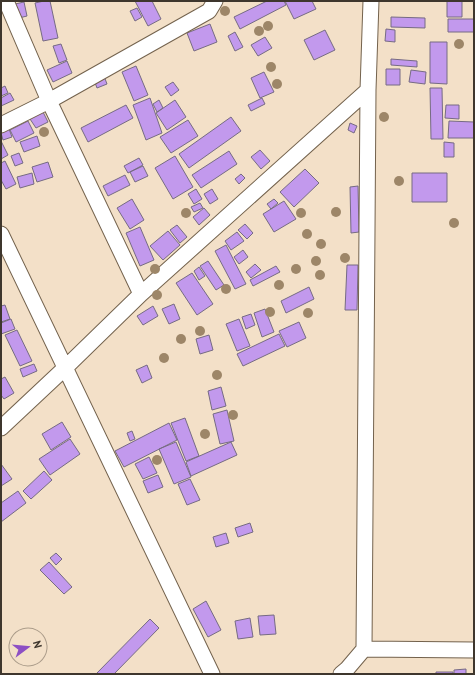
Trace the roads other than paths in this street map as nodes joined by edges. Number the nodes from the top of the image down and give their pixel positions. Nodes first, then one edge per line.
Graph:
1 (6, 1) edge
2 (215, 1) edge
3 (371, 1) edge
4 (368, 90) junction
5 (49, 101) junction
6 (1, 125) edge
7 (1, 234) edge
8 (141, 294) junction
9 (65, 368) junction
10 (1, 428) edge
11 (364, 649) junction
12 (474, 650) edge
13 (212, 674) edge
14 (341, 674) edge

1 - 5 street
2 - 5 street
3 - 4 street
4 - 8 street
4 - 11 street
5 - 6 street
5 - 8 street
7 - 9 street
8 - 9 street
9 - 10 street
9 - 13 street
11 - 12 street
11 - 14 street

